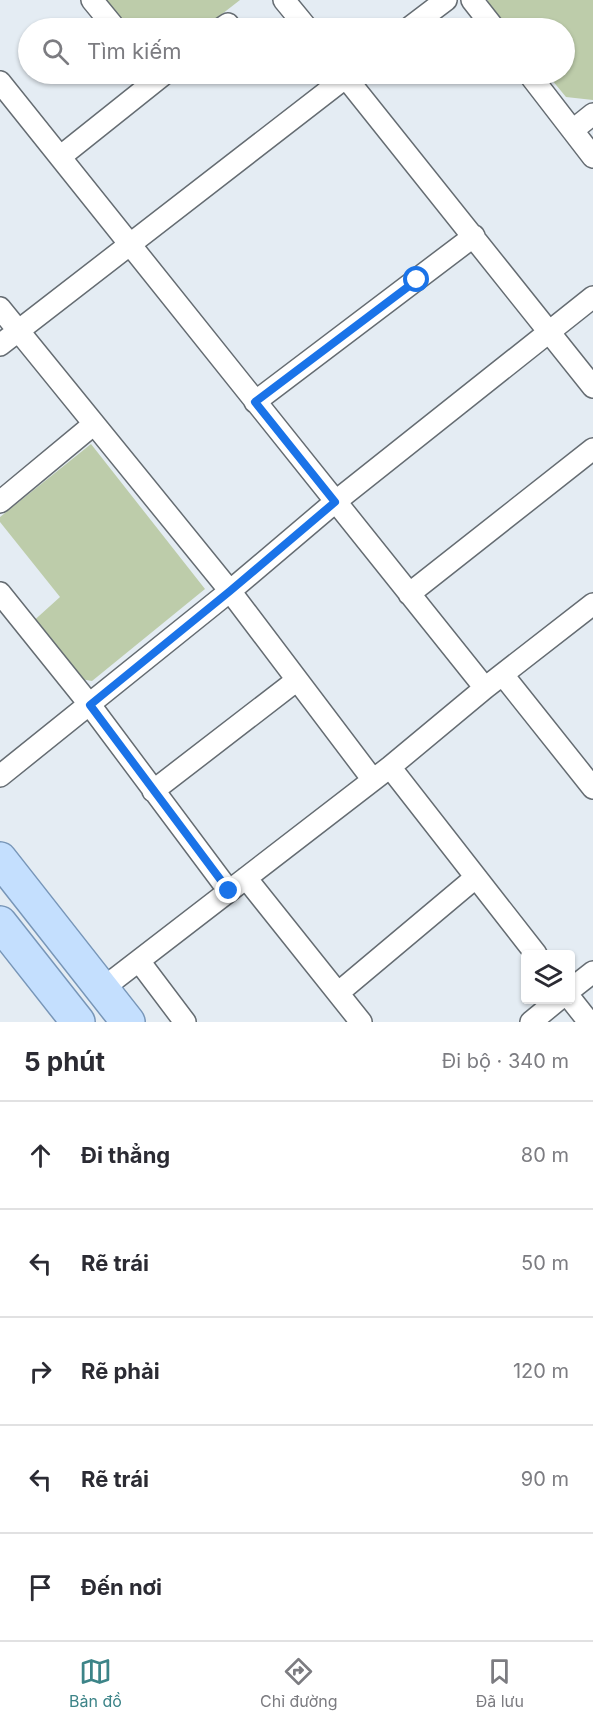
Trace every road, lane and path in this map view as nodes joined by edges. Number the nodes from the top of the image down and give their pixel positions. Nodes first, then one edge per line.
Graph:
1 (92, 0) edge
2 (284, 0) edge
3 (446, 0) edge
4 (472, 0) edge
5 (107, 18) edge
6 (299, 18) edge
7 (422, 18) edge
8 (486, 18) edge
9 (0, 82) edge
10 (147, 84) edge
11 (334, 84) edge
12 (353, 84) edge
13 (537, 84) edge
14 (593, 114) edge
15 (573, 130) junction
16 (60, 157) junction
17 (593, 157) edge
18 (474, 236) junction
19 (129, 244) junction
20 (593, 297) edge
21 (0, 308) edge
22 (18, 330) junction
23 (551, 332) junction
24 (0, 345) edge
25 (593, 387) edge
26 (255, 402) junction
27 (94, 424) junction
28 (593, 449) edge
29 (0, 502) edge
30 (335, 502) junction
31 (230, 591) junction
32 (0, 593) edge
33 (410, 594) junction
34 (593, 604) edge
35 (503, 675) junction
36 (297, 680) junction
37 (485, 688) junction
38 (90, 705) junction
39 (382, 773) junction
40 (0, 776) edge
41 (593, 787) edge
42 (153, 791) junction
43 (0, 859) edge
44 (246, 878) junction
45 (475, 878) junction
46 (229, 891) junction
47 (0, 923) edge
48 (533, 950) edge
49 (139, 961) junction
50 (593, 972) edge
51 (575, 986) edge
52 (102, 989) junction
53 (338, 993) junction
54 (553, 1004) edge
55 (575, 1004) edge
56 (78, 1022) edge
57 (128, 1022) edge
58 (185, 1022) edge
59 (361, 1022) edge
60 (531, 1022) edge
61 (589, 1022) edge

1 - 5 street
2 - 6 street
3 - 7 street
4 - 8 street
9 - 16 street
10 - 16 street
11 - 19 street
12 - 18 street
13 - 15 street
14 - 15 street
15 - 17 street
16 - 19 street
18 - 23 street
18 - 26 street
19 - 22 street
19 - 26 street
20 - 23 street
21 - 22 street
22 - 24 street
22 - 27 street
23 - 25 street
23 - 30 street
26 - 30 street
27 - 29 street
27 - 31 street
28 - 33 street
30 - 31 street
30 - 33 street
31 - 36 street
31 - 38 street
32 - 38 street
33 - 37 street
34 - 35 street
35 - 37 street
35 - 41 street
36 - 39 street
36 - 42 street
37 - 39 street
38 - 40 street
38 - 42 street
39 - 44 street
39 - 45 street
42 - 46 street
43 - 52 main road
44 - 46 street
44 - 53 street
45 - 48 street
45 - 53 street
46 - 49 street
47 - 56 main road
49 - 52 street
49 - 58 street
50 - 51 street
52 - 57 main road
53 - 59 street
54 - 60 street
55 - 61 street

